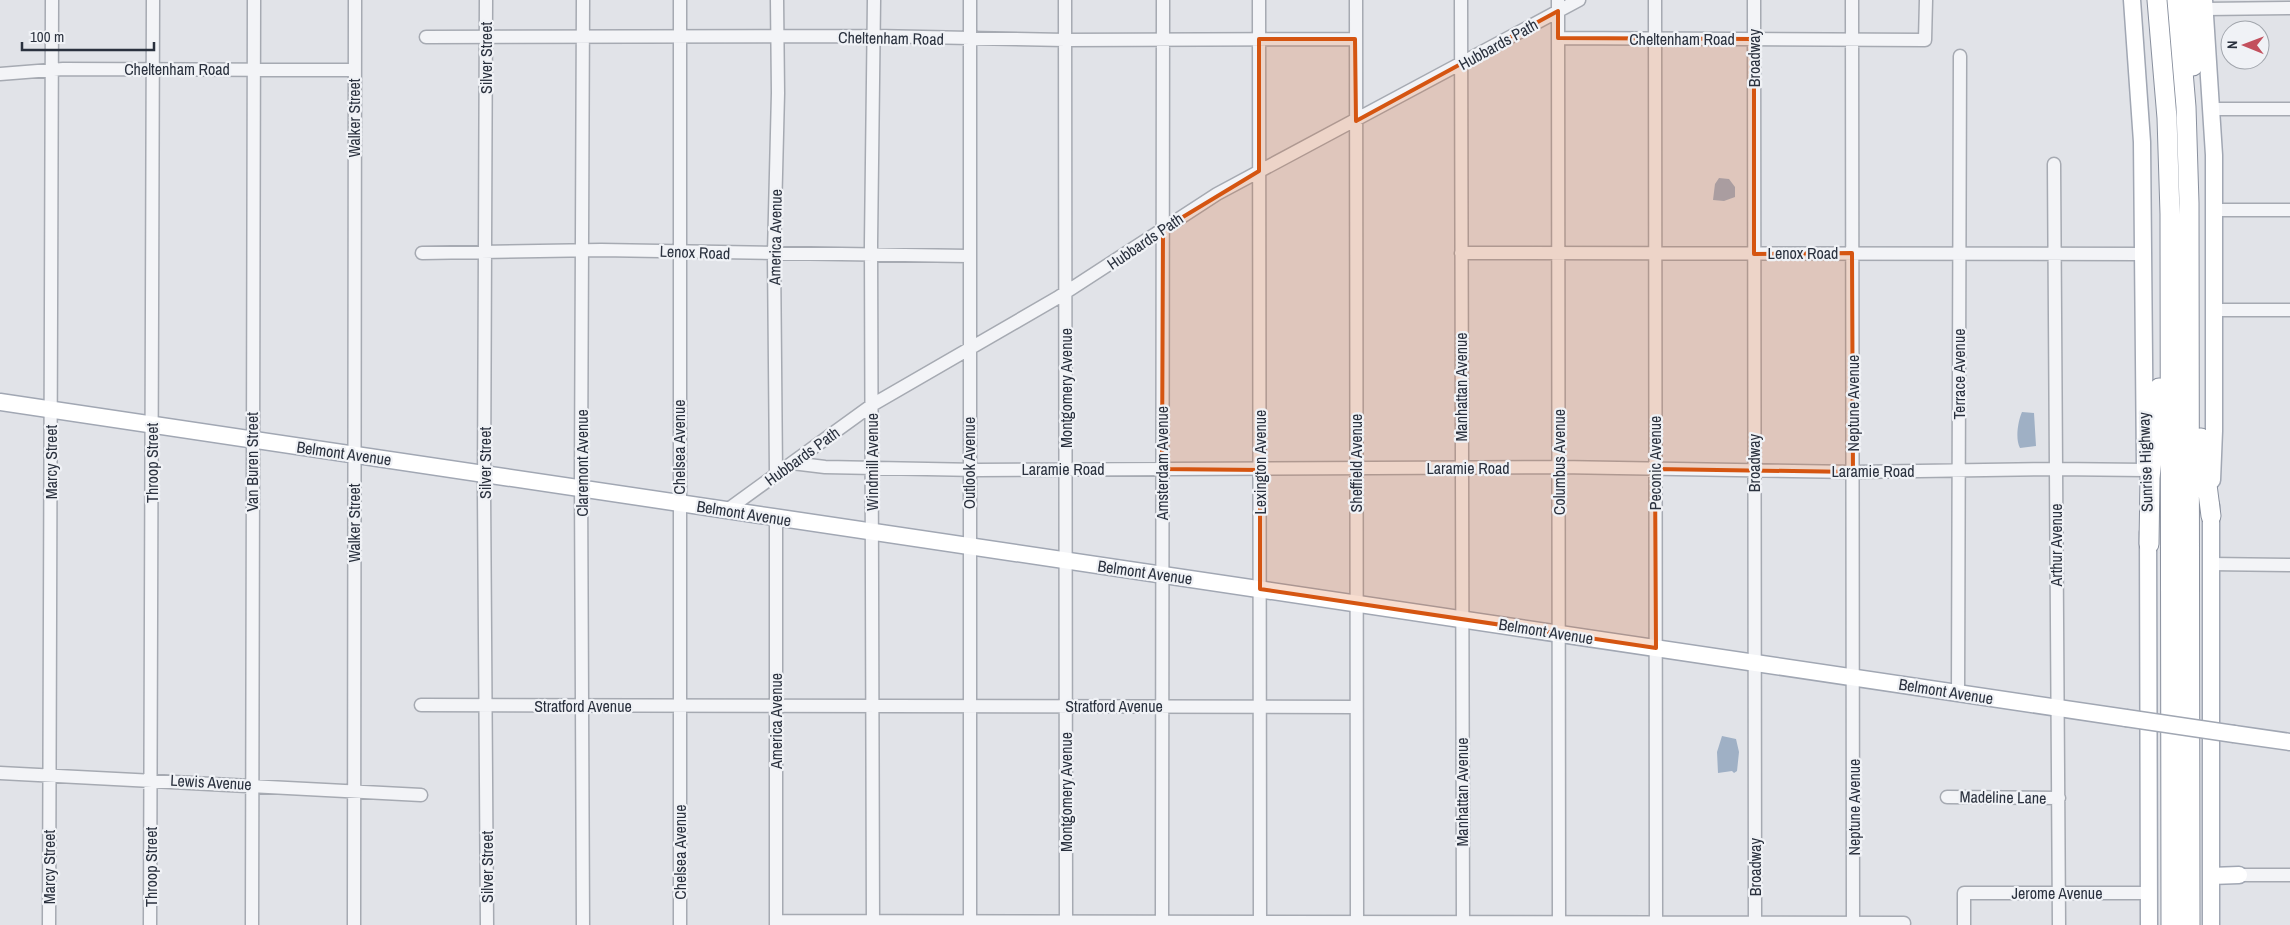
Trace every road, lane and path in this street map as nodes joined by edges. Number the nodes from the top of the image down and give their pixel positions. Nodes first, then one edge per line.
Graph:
1 (52, 0) edge
2 (153, 0) edge
3 (254, 0) edge
4 (355, 0) edge
5 (486, 0) edge
6 (583, 0) edge
7 (680, 0) edge
8 (777, 0) edge
9 (874, 0) edge
10 (970, 0) edge
11 (1065, 0) edge
12 (1163, 0) edge
13 (1259, 0) edge
14 (1356, 0) edge
15 (1461, 0) edge
16 (1579, 0) edge
17 (1655, 0) edge
18 (1754, 0) edge
19 (1852, 0) edge
20 (1926, 0) edge
21 (2132, 0) edge
22 (2145, 0) edge
23 (2157, 0) edge
24 (2177, 0) edge
25 (2202, 3) edge
26 (1558, 6) edge
27 (2290, 8) edge
28 (874, 36) junction
29 (426, 37) dead end
30 (583, 37) junction
31 (680, 37) junction
32 (777, 37) junction
33 (486, 38) junction
34 (1558, 38) junction
35 (1259, 39) junction
36 (1355, 39) junction
37 (1655, 39) junction
38 (1852, 39) junction
39 (969, 40) junction
40 (1065, 40) junction
41 (1163, 40) junction
42 (1754, 40) junction
43 (1960, 56) dead end
44 (1461, 65) junction
45 (153, 69) junction
46 (254, 69) junction
47 (52, 70) junction
48 (354, 70) junction
49 (0, 74) edge
50 (2212, 109) junction
51 (2290, 109) edge
52 (2167, 118) junction
53 (1356, 121) junction
54 (2187, 131) junction
55 (2054, 164) dead end
56 (1259, 171) junction
57 (2214, 210) junction
58 (2290, 210) edge
59 (1163, 229) junction
60 (680, 251) junction
61 (583, 252) junction
62 (422, 253) dead end
63 (485, 253) junction
64 (1461, 253) junction
65 (1558, 253) junction
66 (1852, 253) junction
67 (774, 254) junction
68 (1656, 254) junction
69 (1754, 254) junction
70 (1959, 254) junction
71 (2054, 254) junction
72 (2144, 254) junction
73 (872, 255) junction
74 (968, 256) junction
75 (1066, 293) junction
76 (2170, 298) junction
77 (2214, 310) junction
78 (2290, 310) edge
79 (2190, 332) junction
80 (968, 349) junction
81 (0, 402) edge
82 (872, 405) junction
83 (51, 409) junction
84 (152, 424) junction
85 (252, 440) junction
86 (354, 455) junction
87 (792, 463) junction
88 (1559, 467) junction
89 (872, 469) junction
90 (1065, 469) junction
91 (1162, 469) junction
92 (1356, 469) junction
93 (1462, 469) junction
94 (1655, 469) junction
95 (2055, 469) junction
96 (969, 470) junction
97 (1260, 470) junction
98 (2145, 470) junction
99 (1754, 471) junction
100 (1959, 471) junction
101 (1853, 472) junction
102 (485, 474) junction
103 (776, 474) junction
104 (582, 488) junction
105 (679, 502) junction
106 (727, 510) junction
107 (2211, 516) junction
108 (776, 518) junction
109 (872, 532) junction
110 (2149, 544) junction
111 (970, 546) junction
112 (1066, 560) junction
113 (2210, 564) junction
114 (2290, 564) edge
115 (1162, 574) junction
116 (1260, 589) junction
117 (1356, 603) junction
118 (1462, 619) junction
119 (1559, 633) junction
120 (1656, 648) junction
121 (1755, 662) junction
122 (1854, 677) junction
123 (1958, 693) junction
124 (421, 705) dead end
125 (486, 705) junction
126 (582, 705) junction
127 (680, 706) junction
128 (872, 706) junction
129 (970, 706) junction
130 (1162, 706) junction
131 (1260, 706) junction
132 (776, 707) junction
133 (1066, 707) junction
134 (1356, 707) junction
135 (2057, 707) junction
136 (2290, 742) edge
137 (0, 772) edge
138 (50, 775) junction
139 (151, 779) junction
140 (252, 784) junction
141 (353, 791) junction
142 (421, 795) dead end
143 (1947, 797) dead end
144 (2059, 798) junction
145 (2211, 876) junction
146 (2239, 876) joint
147 (2290, 876) edge
148 (2059, 893) junction
149 (2149, 893) junction
150 (776, 923) edge
151 (873, 923) edge
152 (970, 923) edge
153 (1357, 923) edge
154 (1463, 923) edge
155 (1559, 923) edge
156 (1656, 923) edge
157 (1755, 923) edge
158 (1904, 923) dead end
159 (1066, 924) edge
160 (1162, 924) edge
161 (1260, 924) edge
162 (1853, 924) edge
163 (49, 925) edge
164 (150, 925) edge
165 (252, 925) edge
166 (354, 925) edge
167 (487, 925) edge
168 (583, 925) edge
169 (680, 925) edge
170 (1964, 925) edge
171 (2059, 925) edge
172 (2149, 925) edge
173 (2171, 925) edge
174 (2190, 925) edge
175 (2211, 925) edge

1 - 47 street, Marcy Street
2 - 45 street, Throop Street
3 - 46 street, Van Buren Street
4 - 48 street, Walker Street
5 - 33 street, Silver Street
6 - 30 street, Claremont Avenue
7 - 31 street, Chelsea Avenue
8 - 32 street, America Avenue
9 - 28 street, Windmill Avenue
10 - 39 street, Outlook Avenue
11 - 40 street, Montgomery Avenue
12 - 41 street, Amsterdam Avenue
13 - 35 street, Lexington Avenue
14 - 36 street, Sheffield Avenue
15 - 44 street, Manhattan Avenue
16 - 26 street, Hubbards Path
17 - 37 street, Peconic Avenue
18 - 42 street, Broadway
19 - 38 street, Neptune Avenue
20 - 38 street, Cheltenham Road
21 - 72 main road, Sunrise Highway
22 - 52 highway
23 - 52 highway, Sunrise Highway
24 - 54 highway
25 - 27 street
25 - 50 main road
25 - 54 highway
26 - 34 street, Columbus Avenue
26 - 44 street, Hubbards Path
28 - 32 street, Cheltenham Road
28 - 39 street, Cheltenham Road
28 - 73 street, Windmill Avenue
29 - 33 street, Cheltenham Road
30 - 31 street, Cheltenham Road
30 - 33 street, Cheltenham Road
30 - 61 street, Claremont Avenue
31 - 32 street, Cheltenham Road
31 - 60 street, Chelsea Avenue
32 - 67 street, America Avenue
33 - 63 street, Silver Street
34 - 37 street, Cheltenham Road
34 - 65 street, Columbus Avenue
35 - 36 street, Cheltenham Road
35 - 41 street, Cheltenham Road
35 - 56 street, Lexington Avenue
36 - 53 street, Sheffield Avenue
37 - 42 street, Cheltenham Road
37 - 68 street, Peconic Avenue
38 - 42 street, Cheltenham Road
38 - 66 street, Neptune Avenue
39 - 40 street, Cheltenham Road
39 - 74 street, Outlook Avenue
40 - 41 street, Cheltenham Road
40 - 75 street, Montgomery Avenue
41 - 59 street, Amsterdam Avenue
42 - 69 street, Broadway
43 - 70 street, Terrace Avenue
44 - 53 street, Hubbards Path
44 - 64 street, Manhattan Avenue
45 - 46 street, Cheltenham Road
45 - 47 street, Cheltenham Road
45 - 84 street, Throop Street
46 - 48 street, Cheltenham Road
46 - 85 street, Van Buren Street
47 - 49 street, Cheltenham Road
47 - 83 street, Marcy Street
48 - 86 street, Walker Street
50 - 51 street
50 - 57 main road
52 - 76 highway, Sunrise Highway
53 - 56 street, Hubbards Path
53 - 92 street, Sheffield Avenue
54 - 79 highway
55 - 71 street, Arthur Avenue
56 - 59 street, Hubbards Path
56 - 97 street, Lexington Avenue
57 - 58 street
57 - 77 main road
59 - 75 street, Hubbards Path
59 - 91 street, Amsterdam Avenue
60 - 61 street, Lenox Road
60 - 67 street, Lenox Road
60 - 105 street, Chelsea Avenue
61 - 63 street, Lenox Road
61 - 104 street, Claremont Avenue
62 - 63 street, Lenox Road
63 - 102 street, Silver Street
64 - 65 street, Lenox Road
64 - 93 street, Manhattan Avenue
65 - 68 street, Lenox Road
65 - 88 street, Columbus Avenue
66 - 69 street, Lenox Road
66 - 70 street, Lenox Road
66 - 101 street, Neptune Avenue
67 - 73 street, Lenox Road
67 - 103 street, America Avenue
68 - 69 street, Lenox Road
68 - 94 street, Peconic Avenue
69 - 99 street, Broadway
70 - 71 street, Lenox Road
70 - 100 street, Terrace Avenue
71 - 72 street, Lenox Road
71 - 95 street, Arthur Avenue
72 - 98 main road, Sunrise Highway
73 - 74 street, Lenox Road
73 - 82 street, Windmill Avenue
74 - 80 street, Outlook Avenue
75 - 80 street, Hubbards Path
75 - 90 street, Montgomery Avenue
76 - 110 highway
76 - 173 highway, Sunrise Highway
77 - 78 street
77 - 107 main road
79 - 107 highway
79 - 174 highway
80 - 82 street, Hubbards Path
80 - 96 street, Outlook Avenue
81 - 83 main road, Belmont Avenue
82 - 87 street, Hubbards Path
82 - 89 street, Windmill Avenue
83 - 84 main road, Belmont Avenue
83 - 138 street, Marcy Street
84 - 85 main road, Belmont Avenue
84 - 139 street, Throop Street
85 - 86 main road, Belmont Avenue
85 - 140 street, Van Buren Street
86 - 102 main road, Belmont Avenue
86 - 141 street, Walker Street
87 - 89 street, Laramie Road
87 - 103 street, Hubbards Path
88 - 93 street, Laramie Road
88 - 94 street, Laramie Road
88 - 119 street, Columbus Avenue
89 - 96 street, Laramie Road
89 - 109 street, Windmill Avenue
90 - 91 street, Laramie Road
90 - 96 street, Laramie Road
90 - 112 street, Montgomery Avenue
91 - 97 street, Laramie Road
91 - 115 street, Amsterdam Avenue
92 - 93 street, Laramie Road
92 - 97 street, Laramie Road
92 - 117 street, Sheffield Avenue
93 - 118 street, Manhattan Avenue
94 - 99 street, Laramie Road
94 - 120 street, Peconic Avenue
95 - 98 street, Laramie Road
95 - 100 street, Laramie Road
95 - 135 street, Arthur Avenue
96 - 111 street, Outlook Avenue
97 - 116 street, Lexington Avenue
98 - 110 main road, Sunrise Highway
99 - 101 street, Laramie Road
99 - 121 street, Broadway
100 - 101 street, Laramie Road
100 - 123 street, Terrace Avenue
101 - 122 street, Neptune Avenue
102 - 104 main road, Belmont Avenue
102 - 125 street, Silver Street
103 - 106 street, Hubbards Path
104 - 105 main road, Belmont Avenue
104 - 126 street, Claremont Avenue
105 - 106 main road, Belmont Avenue
105 - 127 street, Chelsea Avenue
106 - 108 main road, Belmont Avenue
107 - 113 main road
108 - 109 main road, Belmont Avenue
108 - 132 street, America Avenue
109 - 111 main road, Belmont Avenue
109 - 128 street, Windmill Avenue
110 - 149 main road, Sunrise Highway
111 - 112 main road, Belmont Avenue
111 - 129 street, Outlook Avenue
112 - 115 main road, Belmont Avenue
112 - 133 street, Montgomery Avenue
113 - 114 street
113 - 145 main road
115 - 116 main road, Belmont Avenue
115 - 130 street, Amsterdam Avenue
116 - 117 main road, Belmont Avenue
116 - 131 street, Lexington Avenue
117 - 118 main road, Belmont Avenue
117 - 134 street, Sheffield Avenue
118 - 119 main road, Belmont Avenue
118 - 154 street, Manhattan Avenue
119 - 120 main road, Belmont Avenue
119 - 155 street, Columbus Avenue
120 - 121 main road, Belmont Avenue
120 - 156 street, Peconic Avenue
121 - 122 main road, Belmont Avenue
121 - 157 street, Broadway
122 - 123 main road, Belmont Avenue
122 - 162 street, Neptune Avenue
123 - 135 main road, Belmont Avenue
124 - 125 street, Stratford Avenue
125 - 126 street, Stratford Avenue
125 - 167 street, Silver Street
126 - 127 street, Stratford Avenue
126 - 168 street, Claremont Avenue
127 - 132 street, Stratford Avenue
127 - 169 street, Chelsea Avenue
128 - 129 street, Stratford Avenue
128 - 132 street, Stratford Avenue
128 - 151 street, Windmill Avenue
129 - 133 street, Stratford Avenue
129 - 152 street, Outlook Avenue
130 - 131 street, Stratford Avenue
130 - 133 street, Stratford Avenue
130 - 160 street, Amsterdam Avenue
131 - 134 street, Stratford Avenue
131 - 161 street, Lexington Avenue
132 - 150 street, America Avenue
133 - 159 street, Montgomery Avenue
134 - 153 street, Sheffield Avenue
135 - 136 main road, Belmont Avenue, bridge
135 - 144 street, Arthur Avenue
137 - 138 street, Lewis Avenue
138 - 139 street, Lewis Avenue
138 - 163 street, Marcy Street
139 - 140 street, Lewis Avenue
139 - 164 street, Throop Street
140 - 141 street, Lewis Avenue
140 - 165 street, Van Buren Street
141 - 142 street, Lewis Avenue
141 - 166 street, Walker Street
143 - 144 street, Madeline Lane
144 - 148 street, Arthur Avenue
145 - 146 main road
145 - 175 main road
146 - 147 street
148 - 149 street, Jerome Avenue
148 - 170 street, Jerome Avenue
148 - 171 street, Arthur Avenue
149 - 172 main road, Sunrise Highway
150 - 151 street
151 - 152 street
152 - 159 street
153 - 154 street
153 - 161 street
154 - 155 street
155 - 156 street
156 - 157 street
157 - 162 street
158 - 162 street
159 - 160 street
160 - 161 street

